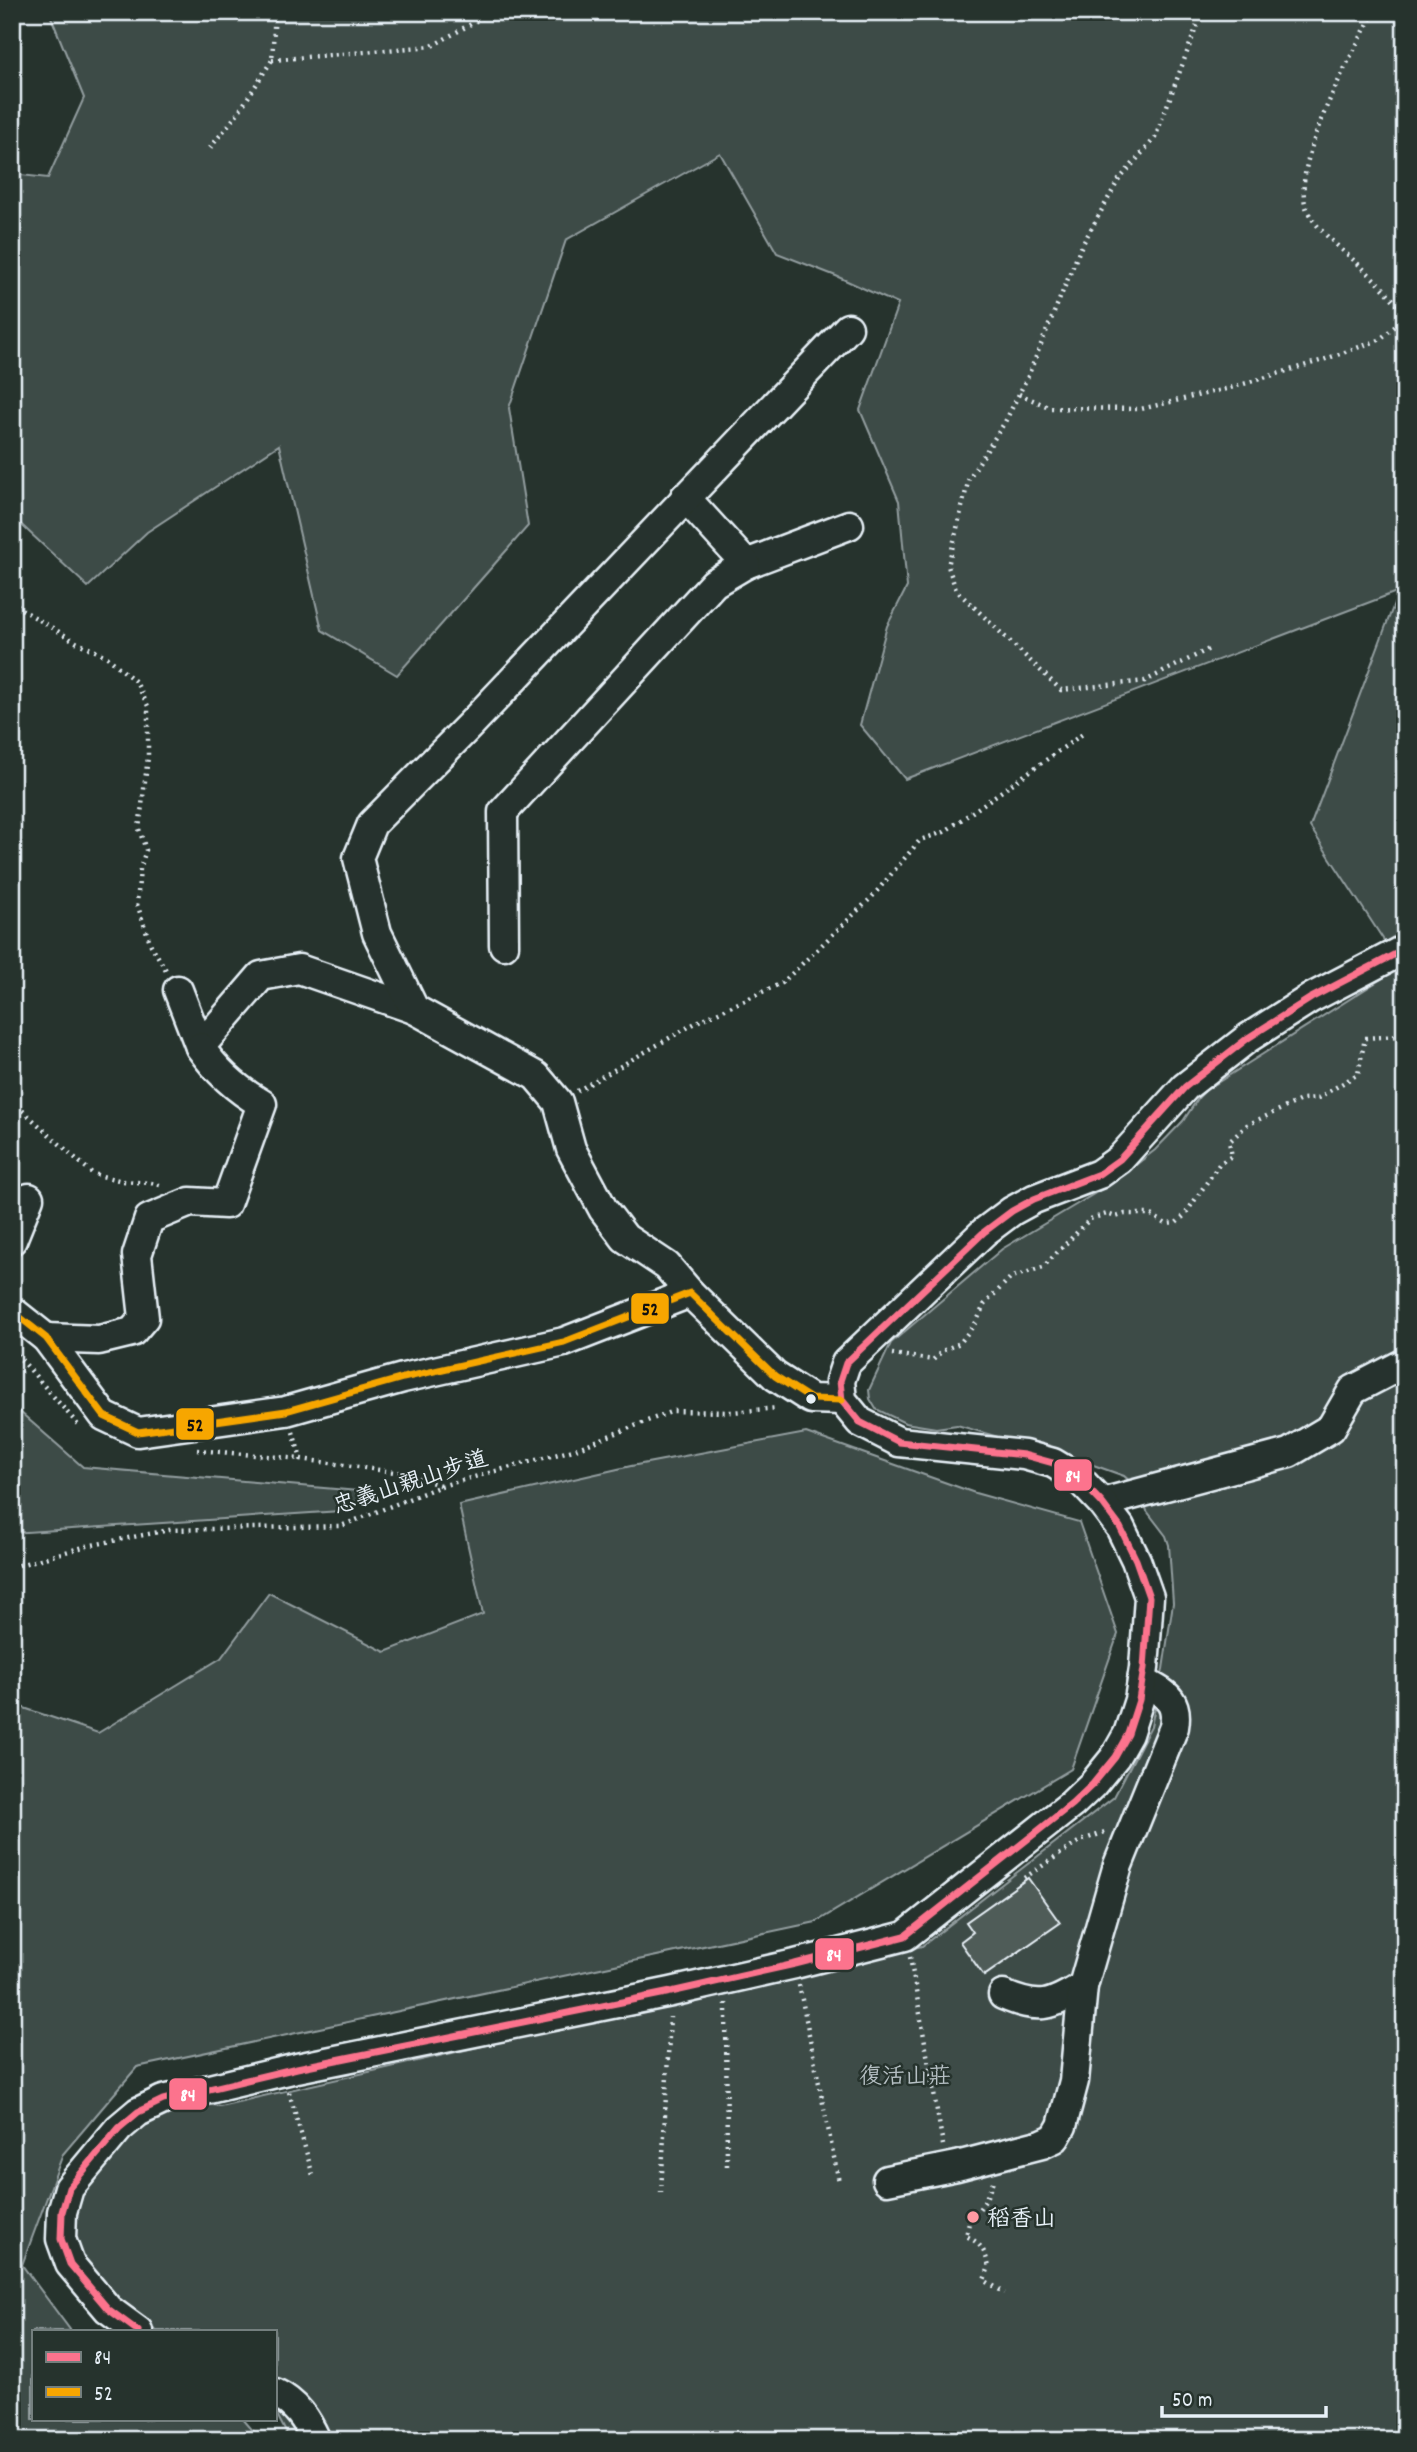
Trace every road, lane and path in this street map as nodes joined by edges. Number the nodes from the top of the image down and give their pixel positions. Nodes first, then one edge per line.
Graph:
1 (275, 12) edge
2 (492, 12) edge
3 (1202, 12) edge
4 (1374, 12) edge
5 (271, 60) junction
6 (210, 148) dead end
7 (1405, 315) edge
8 (848, 328) dead end
9 (1019, 394) junction
10 (685, 497) junction
11 (849, 525) dead end
12 (746, 564) junction
13 (12, 599) edge
14 (1209, 649) dead end
15 (1084, 733) dead end
16 (503, 945) dead end
17 (1405, 949) edge
18 (178, 990) joint
19 (414, 1009) junction
20 (1405, 1026) edge
21 (200, 1047) junction
22 (12, 1101) edge
23 (558, 1102) junction
24 (29, 1198) dead end
25 (190, 1202) junction
26 (12, 1240) edge
27 (690, 1293) junction
28 (12, 1311) edge
29 (46, 1338) junction
30 (860, 1349) junction
31 (1405, 1363) edge
32 (811, 1399) junction
33 (842, 1400) junction
34 (286, 1411) junction
35 (440, 1486) junction
36 (1102, 1503) junction
37 (12, 1567) edge
38 (1142, 1681) junction
39 (1128, 1837) junction
40 (1024, 1878) dead end
41 (905, 1936) junction
42 (795, 1964) junction
43 (726, 1978) junction
44 (1083, 1986) junction
45 (671, 1992) junction
46 (1003, 1995) dead end
47 (283, 2071) junction
48 (727, 2168) dead end
49 (947, 2168) junction
50 (314, 2179) dead end
51 (887, 2180) dead end
52 (839, 2182) dead end
53 (989, 2189) dead end
54 (661, 2193) dead end
55 (1005, 2293) dead end
56 (137, 2330) edge
57 (276, 2394) edge
58 (316, 2440) edge

1 - 5 path
2 - 5 path
3 - 9 path
4 - 7 path
5 - 6 path
7 - 9 path
8 - 10 street
9 - 14 path
10 - 12 street
10 - 19 street
11 - 12 street
12 - 16 street
13 - 18 path
15 - 23 path
17 - 30 street
18 - 21 street
19 - 21 street
19 - 23 street
20 - 30 path
21 - 25 street
22 - 25 path
23 - 27 street
24 - 26 street
25 - 29 street
27 - 32 street
27 - 34 street
28 - 29 street
29 - 34 street
30 - 33 street
31 - 36 street
32 - 33 street
32 - 35 path, 忠義山親山步道
33 - 36 street
34 - 35 path
35 - 37 path, 忠義山親山步道
36 - 38 street
38 - 39 street
38 - 41 street
39 - 40 path
39 - 44 street
41 - 42 street
41 - 49 path
42 - 43 street
42 - 52 path
43 - 45 street
43 - 48 path
44 - 46 street
44 - 49 street
45 - 47 street
45 - 54 path
47 - 50 path
47 - 56 street
49 - 51 street
53 - 55 path
57 - 58 street

